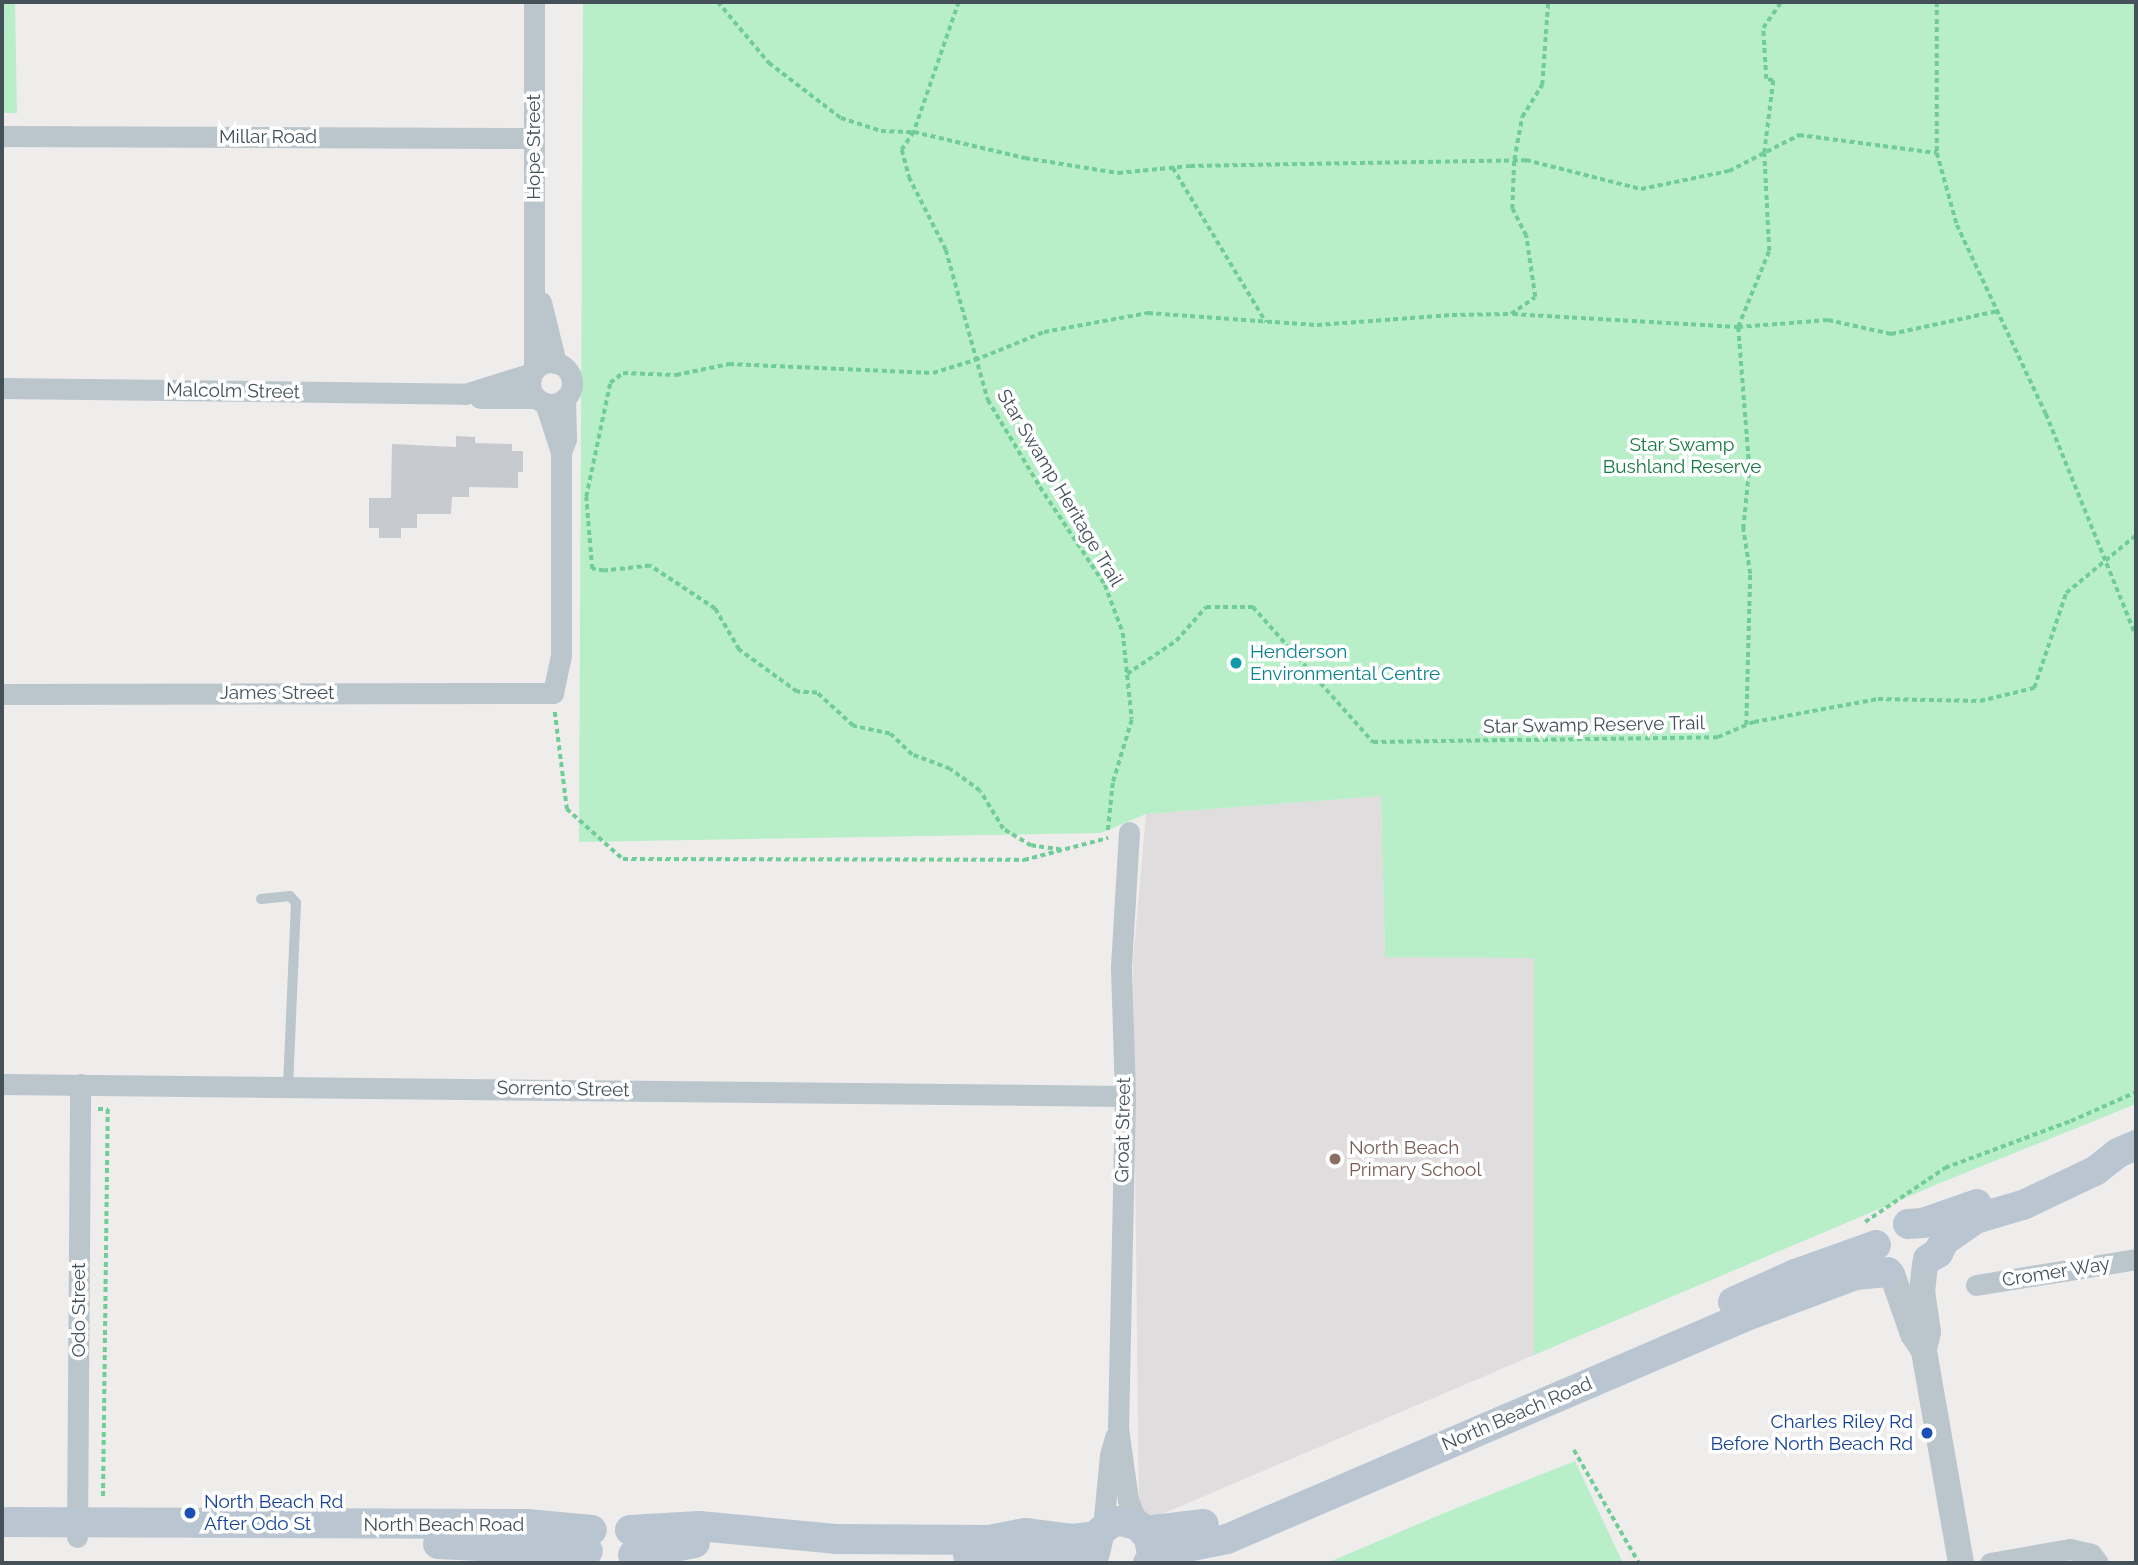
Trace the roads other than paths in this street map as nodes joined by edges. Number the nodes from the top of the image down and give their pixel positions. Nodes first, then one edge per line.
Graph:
1 (534, 2) edge
2 (2, 136) edge
3 (534, 138) junction
4 (534, 292) junction
5 (556, 363) junction
6 (533, 372) junction
7 (2, 388) edge
8 (465, 394) junction
9 (549, 399) junction
10 (2, 694) edge
11 (1129, 832) road end
12 (261, 899) dead end
13 (2, 1084) edge
14 (80, 1084) junction
15 (288, 1086) junction
16 (1125, 1096) junction
17 (2127, 1149) edge
18 (1909, 1224) junction
19 (1879, 1254) junction
20 (2136, 1259) edge
21 (1926, 1261) junction
22 (1976, 1285) dead end
23 (1924, 1352) junction
24 (1118, 1428) junction
25 (2, 1522) edge
26 (1142, 1528) junction
27 (77, 1530) junction
28 (2, 1537) edge
29 (1100, 1542) edge
30 (592, 1553) edge
31 (629, 1554) edge
32 (1082, 1563) edge
33 (1147, 1563) edge
34 (1961, 1563) edge
35 (1990, 1563) edge
36 (2098, 1563) edge

1 - 3 street, Hope Street
2 - 3 street, Millar Road
3 - 4 street, Hope Street
4 - 5 street, Hope Street
4 - 6 street, Hope Street
5 - 6 street
5 - 9 street
6 - 8 street, Malcolm Street
6 - 9 street
7 - 8 street, Malcolm Street
8 - 9 street, Malcolm Street
9 - 10 street, James Street
11 - 16 street, Groat Street
12 - 15 lane
13 - 14 street, Sorrento Street
14 - 15 street, Sorrento Street
14 - 27 street, Odo Street
15 - 16 street, Sorrento Street
16 - 24 street, Groat Street
17 - 18 main road, North Beach Road
17 - 21 main road, North Beach Road
18 - 19 main road, North Beach Road
18 - 21 main road
19 - 21 main road, North Beach Road
19 - 23 street
19 - 26 main road, North Beach Road
19 - 33 main road, North Beach Road
20 - 22 street, Cromer Way
21 - 23 street
23 - 34 street
24 - 26 street, Groat Street
24 - 29 street, Groat Street
25 - 27 main road, North Beach Road
26 - 29 main road, North Beach Road
26 - 33 main road, North Beach Road
27 - 28 main road, North Beach Road
27 - 30 main road, North Beach Road
29 - 31 main road, North Beach Road
30 - 31 main road, North Beach Road
31 - 32 main road
35 - 36 street

